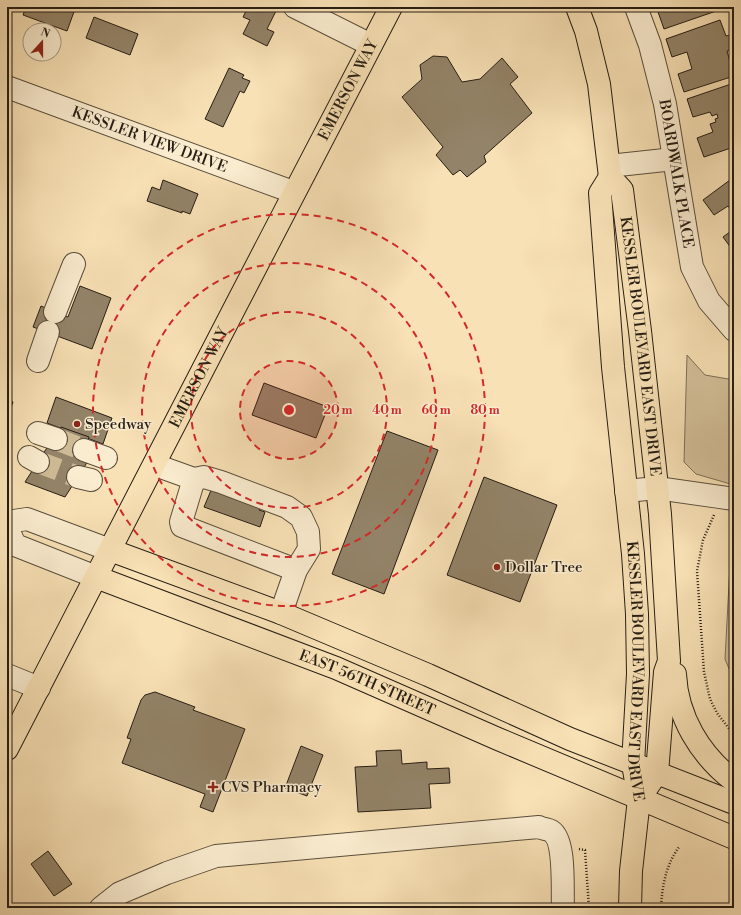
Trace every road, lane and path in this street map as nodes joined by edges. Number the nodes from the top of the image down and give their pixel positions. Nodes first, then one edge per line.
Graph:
1 (295, 7) edge
2 (391, 7) edge
3 (577, 7) edge
4 (636, 7) edge
5 (371, 45) junction
6 (7, 87) edge
7 (674, 159) junction
8 (609, 171) junction
9 (293, 192) junction
10 (74, 264) dead end
11 (56, 312) dead end
12 (734, 330) edge
13 (48, 332) dead end
14 (38, 361) dead end
15 (84, 450) tunnel mouth
16 (106, 458) dead end
17 (154, 465) junction
18 (194, 479) junction
19 (657, 488) junction
20 (626, 491) junction
21 (734, 500) edge
22 (715, 514) dead end
23 (7, 522) edge
24 (7, 527) edge
25 (110, 550) junction
26 (296, 570) junction
27 (96, 577) junction
28 (281, 613) junction
29 (669, 661) junction
30 (7, 675) edge
31 (39, 688) junction
32 (734, 735) edge
33 (7, 749) edge
34 (632, 764) junction
35 (657, 774) junction
36 (734, 781) edge
37 (639, 798) junction
38 (734, 803) edge
39 (734, 838) edge
40 (679, 847) dead end
41 (123, 901) edge
42 (101, 908) edge
43 (563, 908) edge
44 (630, 908) edge
45 (661, 908) edge

1 - 5 street
2 - 5 main road, EMERSON WAY
3 - 8 main road
4 - 7 street, BOARDWALK PLACE
5 - 9 main road, EMERSON WAY
6 - 9 street, KESSLER VIEW DRIVE
7 - 8 street
7 - 12 street, BOARDWALK PLACE
8 - 19 main road, KESSLER BOULEVARD EAST DRIVE
8 - 20 main road, KESSLER BOULEVARD EAST DRIVE
9 - 17 main road, EMERSON WAY
10 - 11 street
13 - 14 street
15 - 16 street
17 - 18 street
17 - 25 main road, EMERSON WAY
18 - 26 street
18 - 26 street
19 - 20 street
19 - 21 street
19 - 29 main road, KESSLER BOULEVARD EAST DRIVE
20 - 34 main road, KESSLER BOULEVARD EAST DRIVE
22 - 32 path
23 - 25 street, EAST 56TH STREET
24 - 27 street, EAST 56TH STREET
25 - 27 main road, EMERSON WAY
25 - 28 main road, EAST 56TH STREET
26 - 28 street
27 - 31 main road, EMERSON WAY
27 - 37 main road, EAST 56TH STREET
28 - 34 main road, EAST 56TH STREET
29 - 35 main road, KESSLER BOULEVARD EAST DRIVE
29 - 36 main road
30 - 31 street
31 - 33 main road, EMERSON WAY
34 - 35 main road, EAST 56TH STREET
34 - 37 main road, KESSLER BOULEVARD EAST DRIVE
35 - 37 main road, KESSLER BOULEVARD EAST DRIVE
35 - 38 main road, EAST 56TH STREET
37 - 39 main road, EAST 56TH STREET
37 - 44 main road
40 - 45 path
41 - 42 street
41 - 43 street

